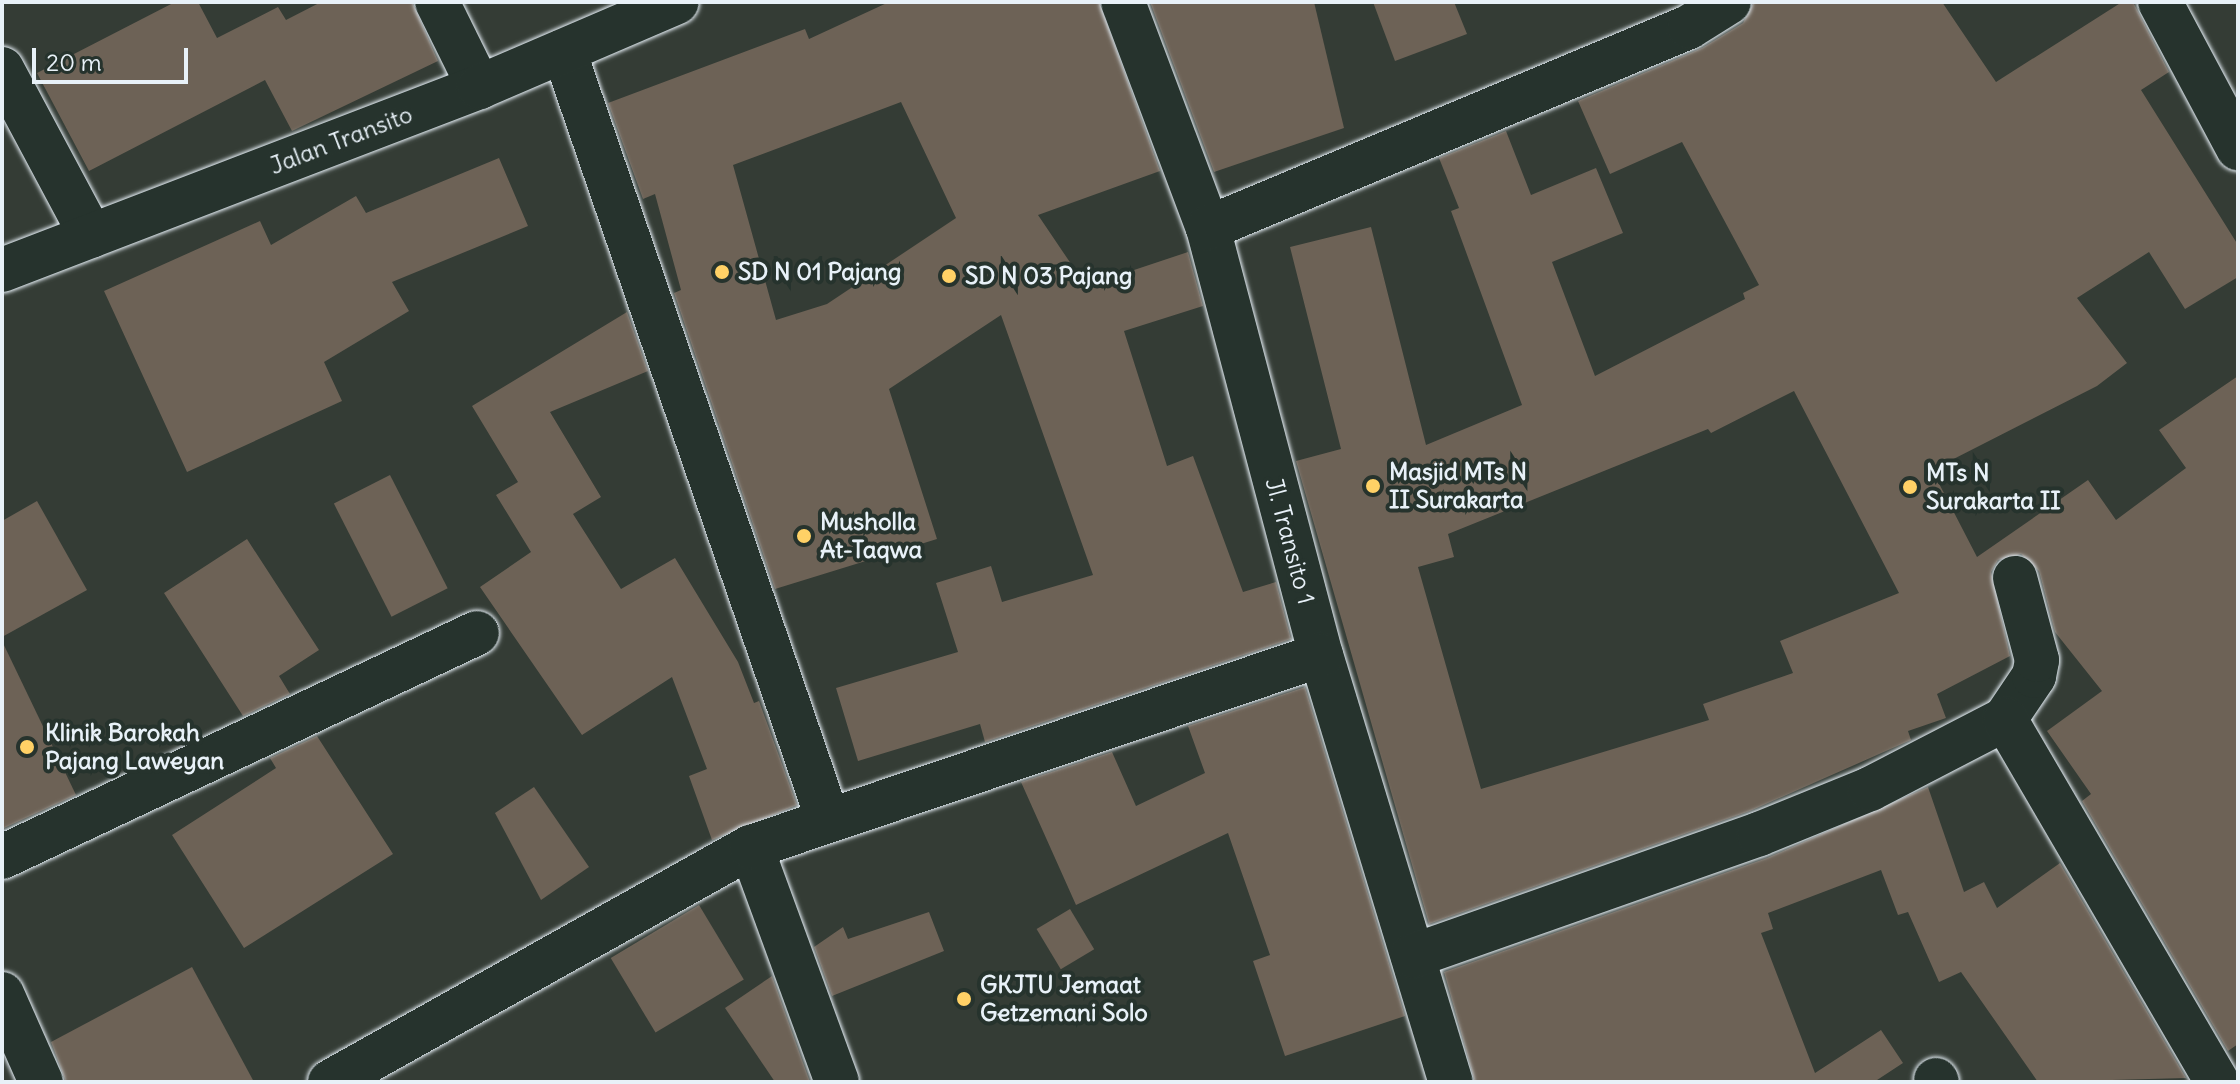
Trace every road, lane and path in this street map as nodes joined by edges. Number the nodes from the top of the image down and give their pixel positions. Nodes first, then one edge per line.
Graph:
1 (437, 2) edge
2 (677, 2) edge
3 (1123, 2) edge
4 (1729, 2) edge
5 (2160, 2) edge
6 (564, 51) junction
7 (2, 69) edge
8 (479, 87) junction
9 (2238, 148) edge
10 (1208, 228) junction
11 (91, 236) junction
12 (2, 270) edge
13 (2015, 578) dead end
14 (477, 633) dead end
15 (1321, 655) junction
16 (2005, 719) junction
17 (827, 817) junction
18 (751, 847) junction
19 (2, 857) edge
20 (1413, 956) junction
21 (5, 1010) edge
22 (410, 1063) edge
23 (41, 1082) edge
24 (330, 1082) edge
25 (837, 1082) edge
26 (1451, 1082) edge
27 (2217, 1082) edge

1 - 8 street
2 - 6 street, Jalan Transito
3 - 10 street, Jl. Transito 1
4 - 10 street
5 - 9 street
6 - 8 street, Jalan Transito
6 - 17 street
7 - 11 street
8 - 11 street, Jalan Transito
10 - 15 street, Jl. Transito 1
11 - 12 street, Jalan Transito
13 - 16 street
14 - 19 street
15 - 17 street
15 - 20 street, Jl. Transito 1
16 - 20 street
16 - 27 street
17 - 18 street
18 - 22 street
18 - 25 street
20 - 26 street, Jl. Transito 1
21 - 23 street
22 - 24 street

